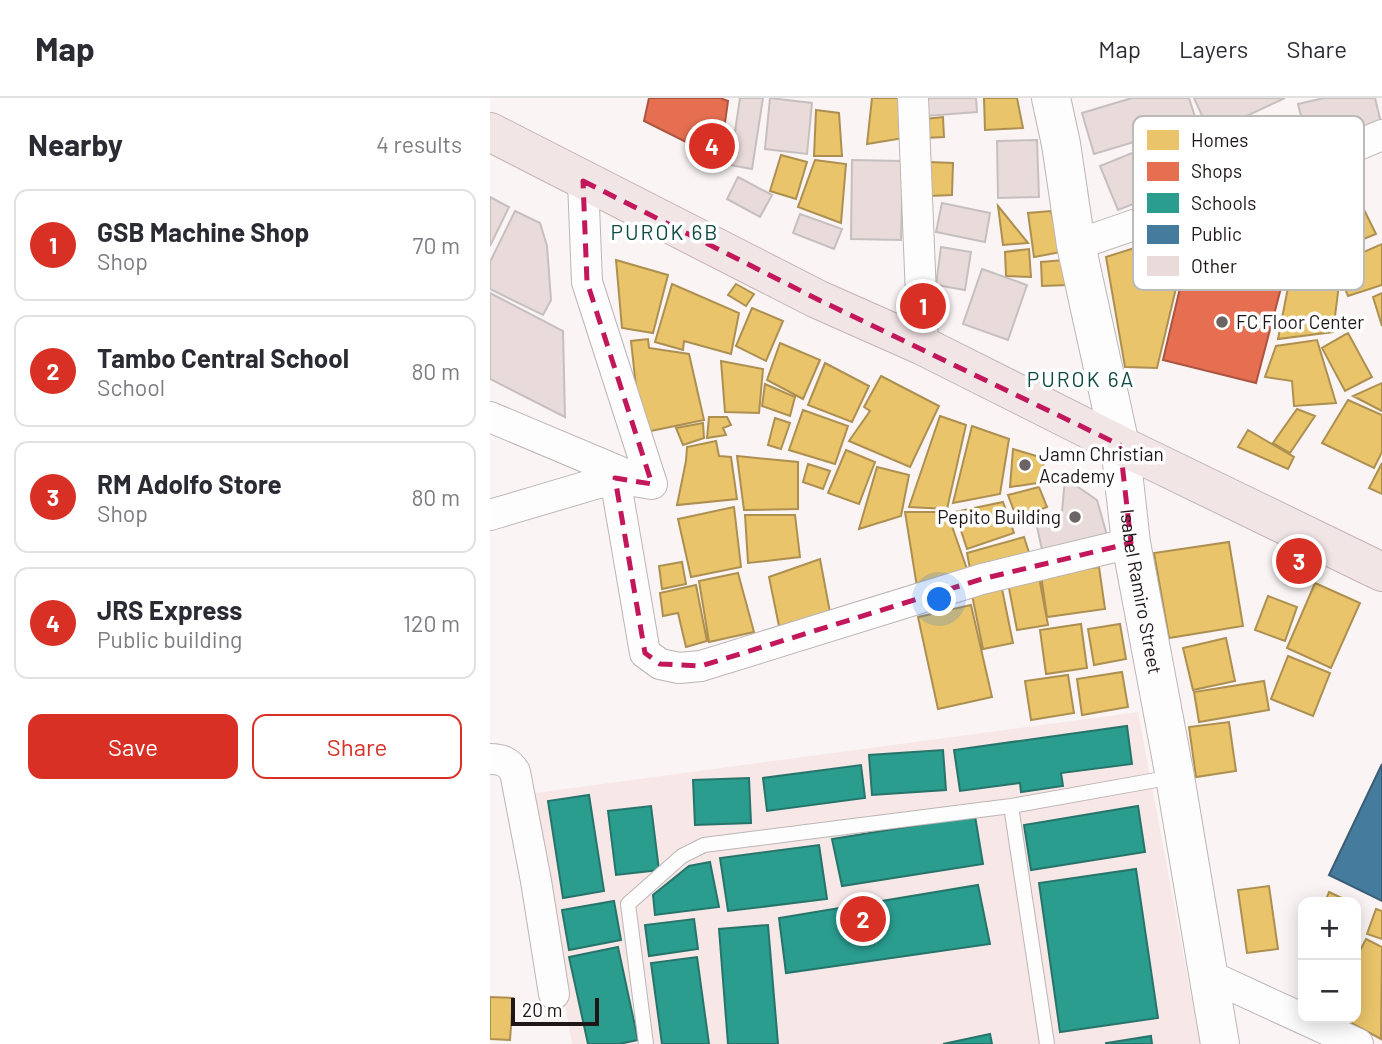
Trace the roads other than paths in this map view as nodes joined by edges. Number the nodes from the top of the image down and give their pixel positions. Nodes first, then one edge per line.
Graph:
1 (913, 98) edge
2 (1055, 99) edge
3 (490, 132) edge
4 (1382, 135) edge
5 (1364, 143) edge
6 (583, 181) junction
7 (1133, 225) edge
8 (1076, 245) junction
9 (923, 346) junction
10 (490, 417) edge
11 (1120, 445) junction
12 (615, 478) junction
13 (652, 484) junction
14 (490, 515) edge
15 (1131, 543) junction
16 (1382, 572) edge
17 (490, 759) edge
18 (1175, 777) junction
19 (1011, 806) junction
20 (1208, 975) junction
21 (554, 994) dead end
22 (646, 1044) edge
23 (1047, 1044) edge
24 (1220, 1044) edge
25 (1359, 1044) edge

1 - 9 street
2 - 8 street, Isabel Ramiro Street
3 - 6 highway
4 - 5 street
6 - 9 highway
6 - 13 street
7 - 8 street
8 - 11 street, Isabel Ramiro Street
9 - 11 highway
10 - 13 street
11 - 15 street, Isabel Ramiro Street
11 - 16 highway
12 - 13 street
12 - 14 street
12 - 15 street
15 - 18 street, Isabel Ramiro Street
17 - 21 street
18 - 19 lane
18 - 20 street, Isabel Ramiro Street
19 - 22 lane
19 - 23 lane
20 - 24 street, Isabel Ramiro Street
20 - 25 street

